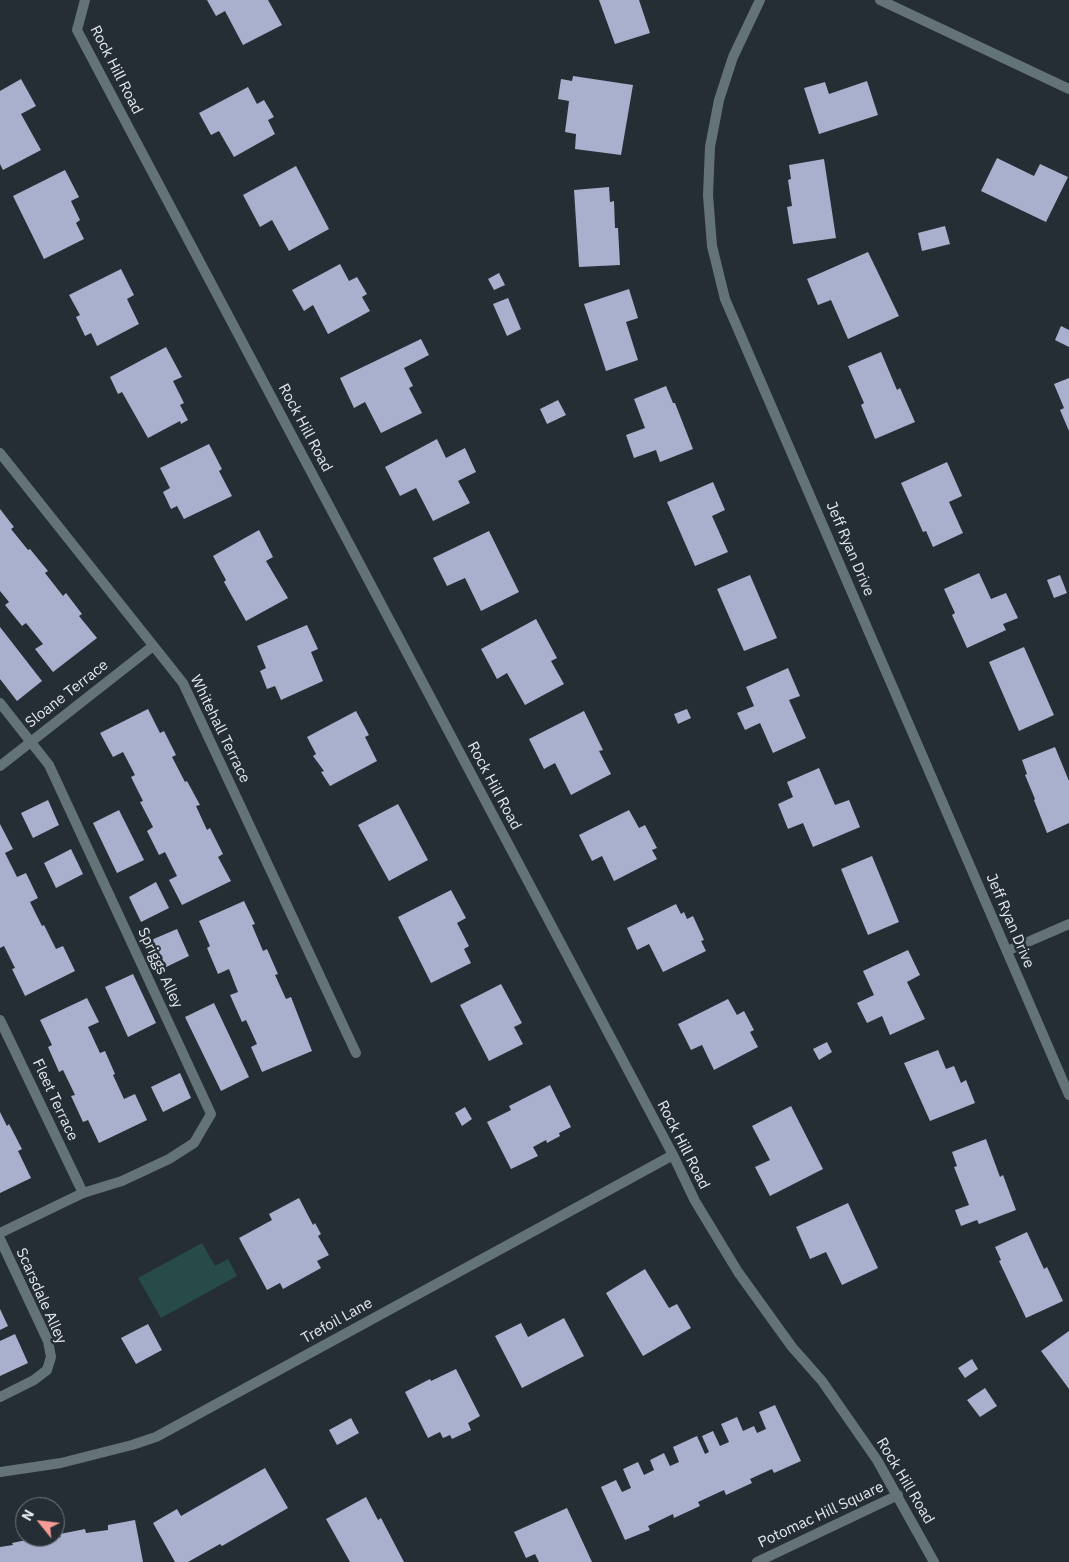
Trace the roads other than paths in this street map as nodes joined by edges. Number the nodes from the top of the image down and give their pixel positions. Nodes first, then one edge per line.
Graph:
1 (85, 0) edge
2 (760, 0) edge
3 (880, 0) edge
4 (1069, 89) edge
5 (0, 453) edge
6 (153, 646) junction
7 (0, 703) edge
8 (31, 742) junction
9 (0, 766) edge
10 (1069, 924) edge
11 (1007, 952) junction
12 (0, 1020) edge
13 (356, 1053) dead end
14 (1069, 1095) edge
15 (672, 1155) junction
16 (83, 1193) junction
17 (0, 1233) edge
18 (0, 1239) edge
19 (0, 1397) edge
20 (0, 1472) edge
21 (898, 1495) junction
22 (757, 1562) edge
23 (934, 1562) edge

1 - 15 street, Rock Hill Road
2 - 11 street, Jeff Ryan Drive
3 - 4 street
5 - 6 street, Whitehall Terrace
6 - 8 street, Sloane Terrace
6 - 13 street, Whitehall Terrace
7 - 8 street, Spriggs Alley
8 - 9 street, Sloane Terrace
8 - 16 street, Spriggs Alley
10 - 11 street
11 - 14 street, Jeff Ryan Drive
12 - 16 street, Fleet Terrace
15 - 20 street, Trefoil Lane
15 - 21 street, Rock Hill Road
16 - 17 street
18 - 19 street, Scarsdale Alley
21 - 22 street, Potomac Hill Square
21 - 23 street, Rock Hill Road

